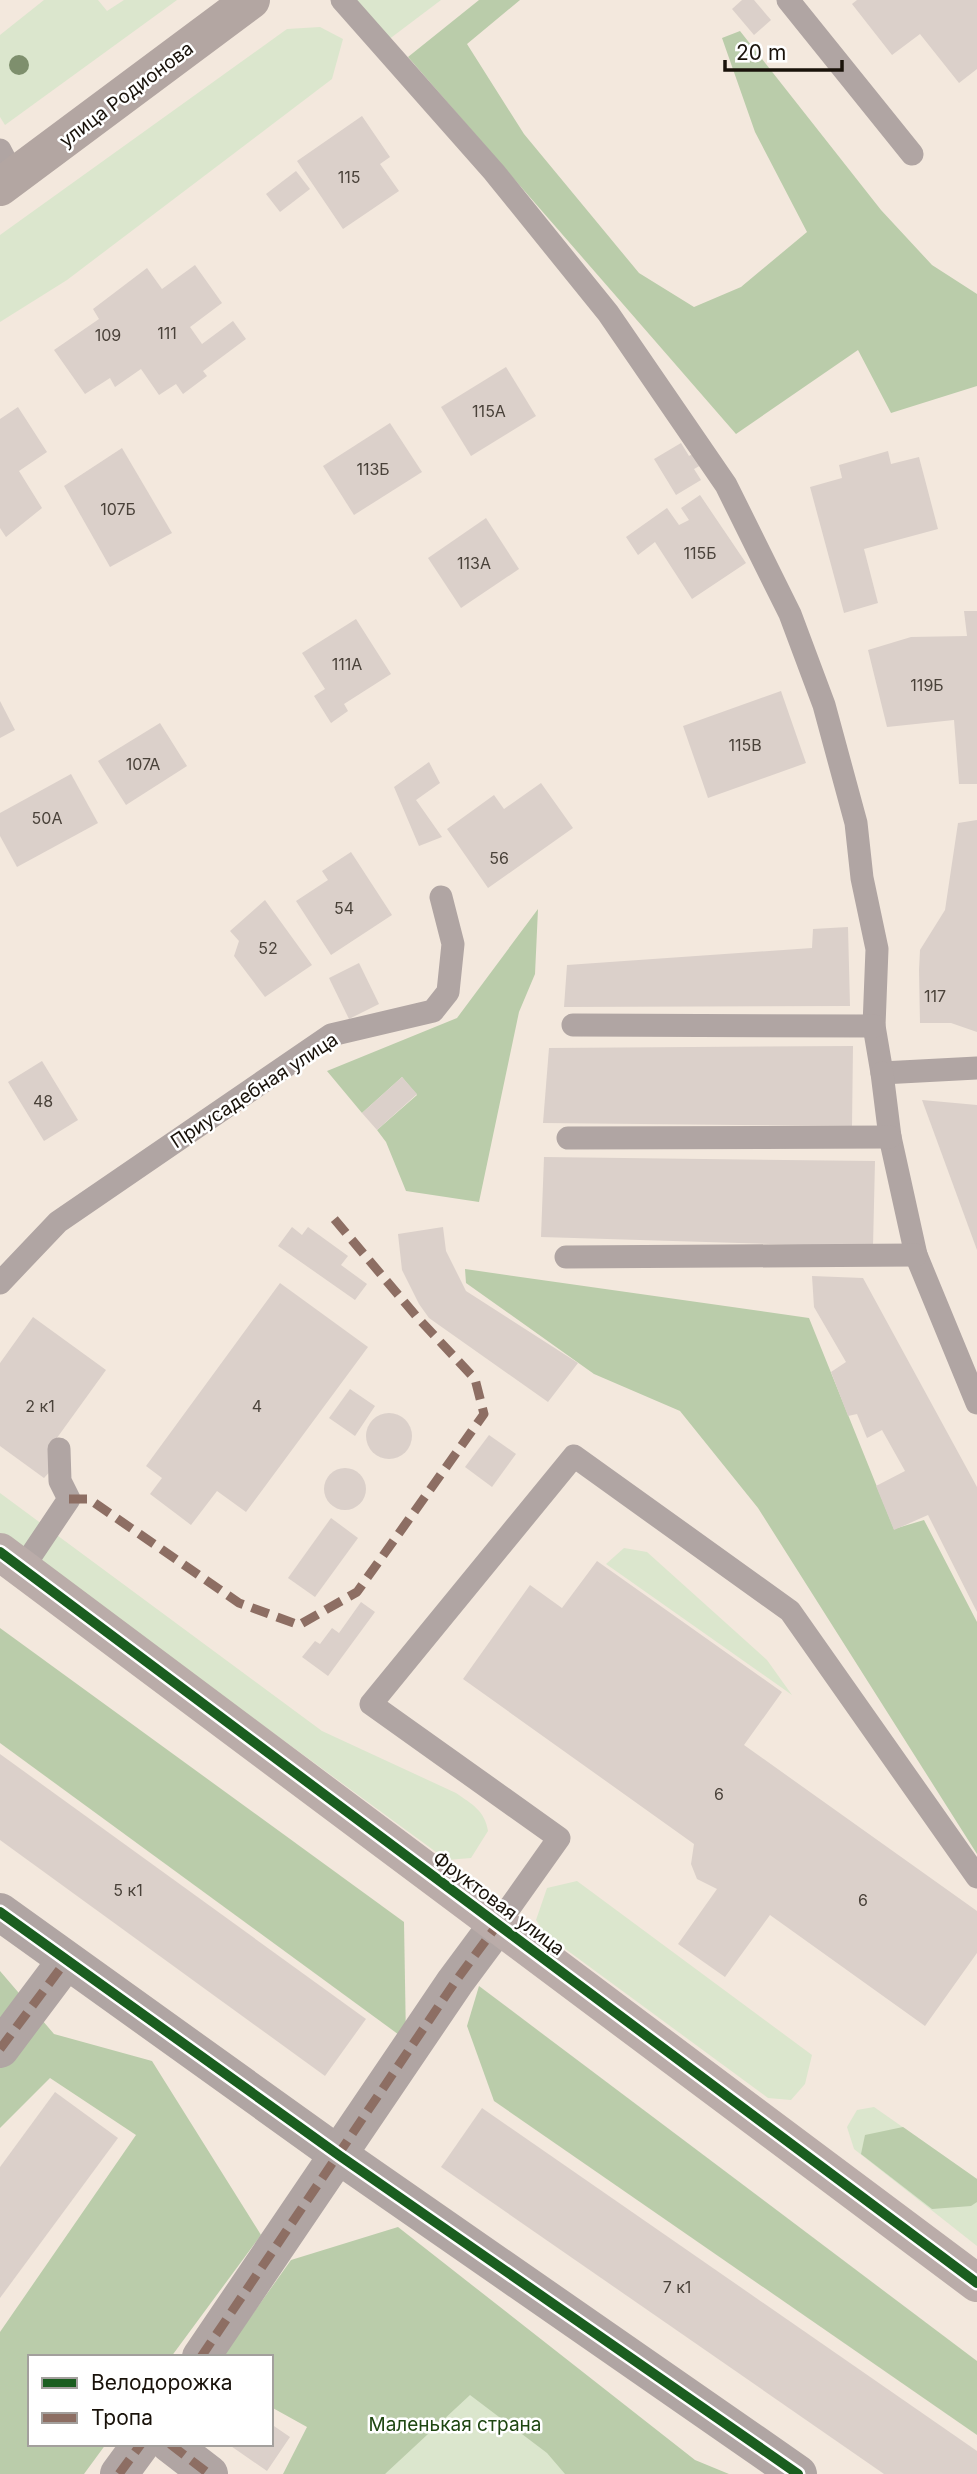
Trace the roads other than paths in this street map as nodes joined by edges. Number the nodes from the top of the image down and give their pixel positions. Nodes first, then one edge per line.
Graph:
1 (251, 0) edge
2 (342, 0) edge
3 (788, 0) edge
4 (912, 154) dead end
5 (5, 171) edge
6 (441, 897) dead end
7 (573, 1025) dead end
8 (874, 1026) junction
9 (977, 1068) edge
10 (883, 1073) junction
11 (890, 1137) junction
12 (568, 1138) dead end
13 (916, 1255) junction
14 (566, 1256) dead end
15 (0, 1283) edge
16 (977, 1403) edge
17 (59, 1449) dead end
18 (11, 1560) edge
19 (977, 1877) edge
20 (0, 1912) edge
21 (498, 1924) junction
22 (66, 1961) junction
23 (0, 2049) edge
24 (340, 2156) junction
25 (977, 2283) edge
26 (202, 2355) edge
27 (140, 2446) edge
28 (173, 2446) edge
29 (119, 2474) edge
30 (209, 2474) edge
31 (798, 2474) edge

1 - 5 main road, улица Родионова
2 - 8 lane
3 - 4 lane
6 - 15 lane, Приусадебная улица
7 - 8 lane
8 - 10 lane
9 - 10 lane
10 - 11 lane
11 - 12 lane
11 - 13 lane
13 - 14 lane
13 - 16 lane
17 - 18 lane
18 - 21 street, Фруктовая улица
19 - 21 lane
20 - 22 street
21 - 24 street
21 - 25 street, Фруктовая улица
22 - 23 street
22 - 24 street
24 - 26 street
24 - 31 street
27 - 29 street
28 - 30 street

